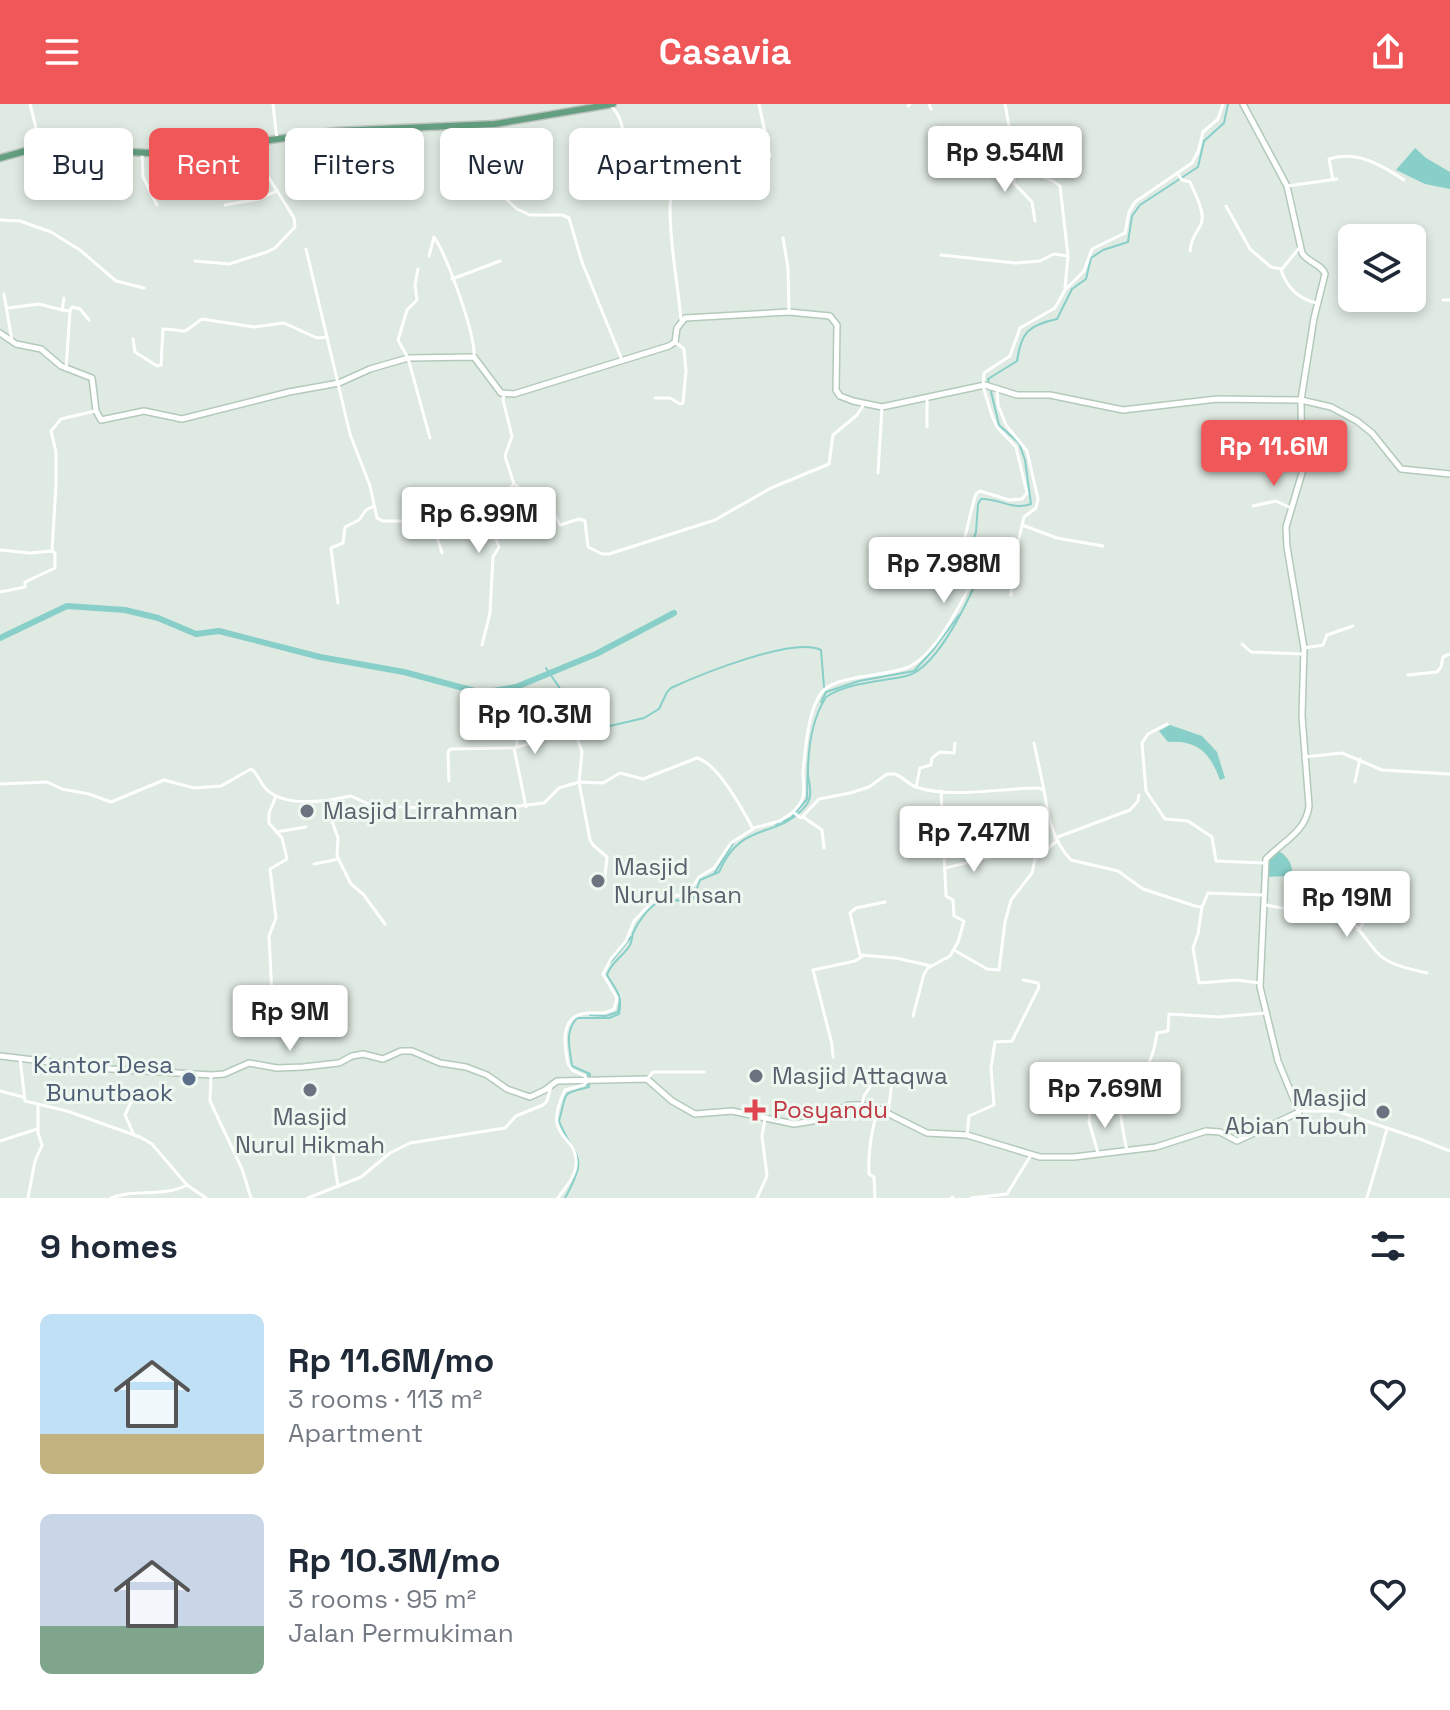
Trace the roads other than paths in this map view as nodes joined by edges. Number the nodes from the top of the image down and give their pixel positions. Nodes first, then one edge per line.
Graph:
1 (30, 104) edge
2 (273, 104) edge
3 (559, 104) edge
4 (611, 104) edge
5 (759, 104) edge
6 (1005, 104) edge
7 (1223, 104) edge
8 (1243, 104) edge
9 (561, 114) junction
10 (451, 127) junction
11 (36, 128) edge
12 (764, 128) edge
13 (277, 140) junction
14 (269, 141) edge
15 (24, 152) edge
16 (133, 153) edge
17 (142, 154) junction
18 (149, 154) edge
19 (1014, 156) junction
20 (0, 158) edge
21 (1042, 158) dead end
22 (1016, 165) junction
23 (1179, 176) junction
24 (269, 177) edge
25 (1404, 180) dead end
26 (1287, 186) junction
27 (277, 191) junction
28 (157, 205) dead end
29 (225, 205) dead end
30 (1226, 206) dead end
31 (0, 220) edge
32 (1035, 221) dead end
33 (783, 238) dead end
34 (1300, 247) junction
35 (306, 249) dead end
36 (1190, 251) dead end
37 (941, 255) dead end
38 (429, 256) dead end
39 (1068, 256) junction
40 (195, 261) dead end
41 (500, 261) dead end
42 (418, 269) dead end
43 (1281, 270) junction
44 (452, 279) junction
45 (144, 288) dead end
46 (1065, 290) junction
47 (4, 294) dead end
48 (64, 298) dead end
49 (1443, 300) dead end
50 (1450, 300) edge
51 (0, 301) edge
52 (7, 302) junction
53 (1317, 303) junction
54 (8, 308) junction
55 (62, 310) junction
56 (70, 311) junction
57 (789, 312) junction
58 (89, 320) dead end
59 (681, 320) junction
60 (0, 333) edge
61 (327, 337) junction
62 (133, 339) dead end
63 (12, 342) junction
64 (675, 342) junction
65 (474, 357) junction
66 (408, 358) junction
67 (622, 360) junction
68 (66, 369) junction
69 (339, 383) junction
70 (984, 385) junction
71 (995, 387) junction
72 (504, 395) junction
73 (655, 398) dead end
74 (927, 398) junction
75 (1301, 400) junction
76 (864, 404) junction
77 (882, 407) junction
78 (96, 411) junction
79 (927, 427) dead end
80 (430, 438) dead end
81 (878, 473) dead end
82 (1450, 474) edge
83 (514, 484) junction
84 (374, 506) junction
85 (1253, 506) dead end
86 (1291, 508) junction
87 (1022, 525) junction
88 (1103, 546) dead end
89 (0, 550) edge
90 (52, 551) junction
91 (442, 553) dead end
92 (0, 592) edge
93 (1011, 595) dead end
94 (338, 603) dead end
95 (1353, 626) dead end
96 (1242, 644) dead end
97 (482, 645) dead end
98 (1304, 651) junction
99 (1450, 654) edge
100 (1408, 675) dead end
101 (1167, 724) dead end
102 (574, 729) junction
103 (595, 730) dead end
104 (517, 731) dead end
105 (955, 743) dead end
106 (1034, 743) dead end
107 (516, 747) junction
108 (1304, 757) junction
109 (1360, 759) junction
110 (1450, 774) edge
111 (449, 781) dead end
112 (579, 782) junction
113 (1355, 782) dead end
114 (0, 784) edge
115 (916, 787) junction
116 (1044, 790) junction
117 (941, 791) junction
118 (1139, 795) dead end
119 (276, 796) junction
120 (338, 799) junction
121 (526, 807) junction
122 (793, 813) junction
123 (801, 818) junction
124 (306, 827) dead end
125 (753, 829) junction
126 (276, 832) junction
127 (1056, 839) junction
128 (824, 848) dead end
129 (999, 855) dead end
130 (339, 859) junction
131 (1265, 863) junction
132 (314, 864) dead end
133 (945, 868) junction
134 (605, 875) dead end
135 (1263, 895) junction
136 (885, 902) dead end
137 (1262, 904) junction
138 (1202, 907) junction
139 (1372, 911) dead end
140 (385, 924) dead end
141 (1358, 930) junction
142 (954, 950) junction
143 (863, 956) junction
144 (931, 966) junction
145 (1427, 973) dead end
146 (1023, 980) dead end
147 (1260, 983) junction
148 (272, 995) dead end
149 (1265, 1013) junction
150 (913, 1016) dead end
151 (0, 1056) edge
152 (833, 1057) dead end
153 (20, 1058) junction
154 (704, 1072) dead end
155 (879, 1073) dead end
156 (211, 1075) junction
157 (647, 1079) junction
158 (927, 1079) dead end
159 (587, 1081) junction
160 (552, 1082) junction
161 (0, 1091) edge
162 (24, 1097) junction
163 (131, 1102) dead end
164 (862, 1105) junction
165 (38, 1106) junction
166 (1090, 1108) dead end
167 (879, 1109) junction
168 (1299, 1112) junction
169 (888, 1114) junction
170 (765, 1119) junction
171 (37, 1129) junction
172 (1387, 1129) junction
173 (134, 1135) junction
174 (967, 1135) junction
175 (0, 1141) edge
176 (1127, 1151) junction
177 (1450, 1151) edge
178 (333, 1153) dead end
179 (1098, 1153) junction
180 (1031, 1155) junction
181 (187, 1185) junction
182 (338, 1187) junction
183 (28, 1198) edge
184 (111, 1198) edge
185 (206, 1198) edge
186 (251, 1198) edge
187 (308, 1198) edge
188 (558, 1198) edge
189 (757, 1198) edge
190 (875, 1198) edge
191 (971, 1198) edge
192 (1367, 1198) edge

1 - 11 street
2 - 13 street
3 - 9 street
4 - 9 main road
4 - 59 street
5 - 12 street
6 - 19 street
7 - 23 street
8 - 26 street
9 - 10 main road
10 - 13 main road
10 - 67 street
13 - 14 main road
15 - 20 main road
16 - 17 main road
17 - 18 main road
17 - 28 street
19 - 21 street
19 - 22 street
22 - 32 street
22 - 39 street
23 - 36 street
23 - 46 street
24 - 27 street
25 - 26 street
26 - 34 street
27 - 29 street
27 - 40 street
30 - 43 street
31 - 45 street
33 - 57 street
34 - 43 street
34 - 53 street
35 - 61 street
37 - 39 street
38 - 44 street
39 - 46 street
41 - 44 street
42 - 66 street
43 - 53 street
44 - 65 street
46 - 70 street
47 - 52 street
48 - 55 street
49 - 50 street
51 - 52 street
52 - 54 street
53 - 75 street
54 - 55 street
54 - 63 street
55 - 56 street
56 - 58 street
56 - 68 street
57 - 59 street
57 - 76 street
59 - 64 street
60 - 63 street
61 - 62 street
61 - 69 street
63 - 68 street
64 - 67 street
64 - 73 street
65 - 66 street
65 - 72 street
66 - 69 street
66 - 80 street
67 - 72 street
68 - 78 street
69 - 78 street
69 - 84 street
70 - 71 street
70 - 74 street
70 - 122 street
71 - 75 street
71 - 87 street
72 - 83 street
74 - 77 street
74 - 79 street
75 - 82 street
75 - 86 street
76 - 77 street
76 - 83 street
77 - 81 street
78 - 90 street
83 - 97 street
84 - 91 street
84 - 94 street
85 - 86 street
86 - 98 street
87 - 88 street
87 - 93 street
89 - 90 street
90 - 92 street
95 - 98 street
96 - 98 street
98 - 108 street
99 - 100 street
101 - 131 street
102 - 103 street
102 - 107 street
102 - 112 street
104 - 107 street
105 - 115 street
106 - 116 street
107 - 111 street
107 - 121 street
108 - 109 street
108 - 131 street
109 - 110 street
109 - 113 street
112 - 121 street
112 - 125 street
112 - 134 street
114 - 119 street
115 - 117 street
115 - 123 street
116 - 117 street
116 - 127 street
117 - 133 street
118 - 127 street
119 - 120 street
119 - 126 street
120 - 121 street
120 - 130 street
122 - 123 street
122 - 125 street
123 - 128 street
124 - 126 street
125 - 159 street
126 - 148 street
127 - 138 street
127 - 142 street
129 - 133 street
130 - 132 street
130 - 140 street
131 - 135 street
133 - 142 street
135 - 137 street
135 - 138 street
136 - 143 street
137 - 141 street
137 - 147 street
138 - 147 street
139 - 141 street
141 - 145 street
142 - 144 street
143 - 144 street
143 - 152 street
144 - 150 street
146 - 174 street
147 - 149 street
149 - 168 street
149 - 176 street
151 - 153 street
153 - 156 street
153 - 162 street
154 - 157 street
155 - 164 street
156 - 160 street
156 - 186 street
157 - 159 street
157 - 170 street
158 - 169 street
159 - 160 street
159 - 188 street
160 - 182 street
161 - 162 street
162 - 165 street
163 - 173 street
164 - 167 street
164 - 170 street
165 - 171 street
165 - 173 street
166 - 179 street
167 - 169 street
167 - 190 street
168 - 172 street
168 - 176 street
169 - 174 street
170 - 189 street
171 - 175 street
171 - 183 street
172 - 177 street
172 - 192 street
173 - 181 street
174 - 180 street
176 - 179 street
178 - 182 street
179 - 180 street
180 - 191 street
181 - 184 street
181 - 185 street
182 - 187 street

